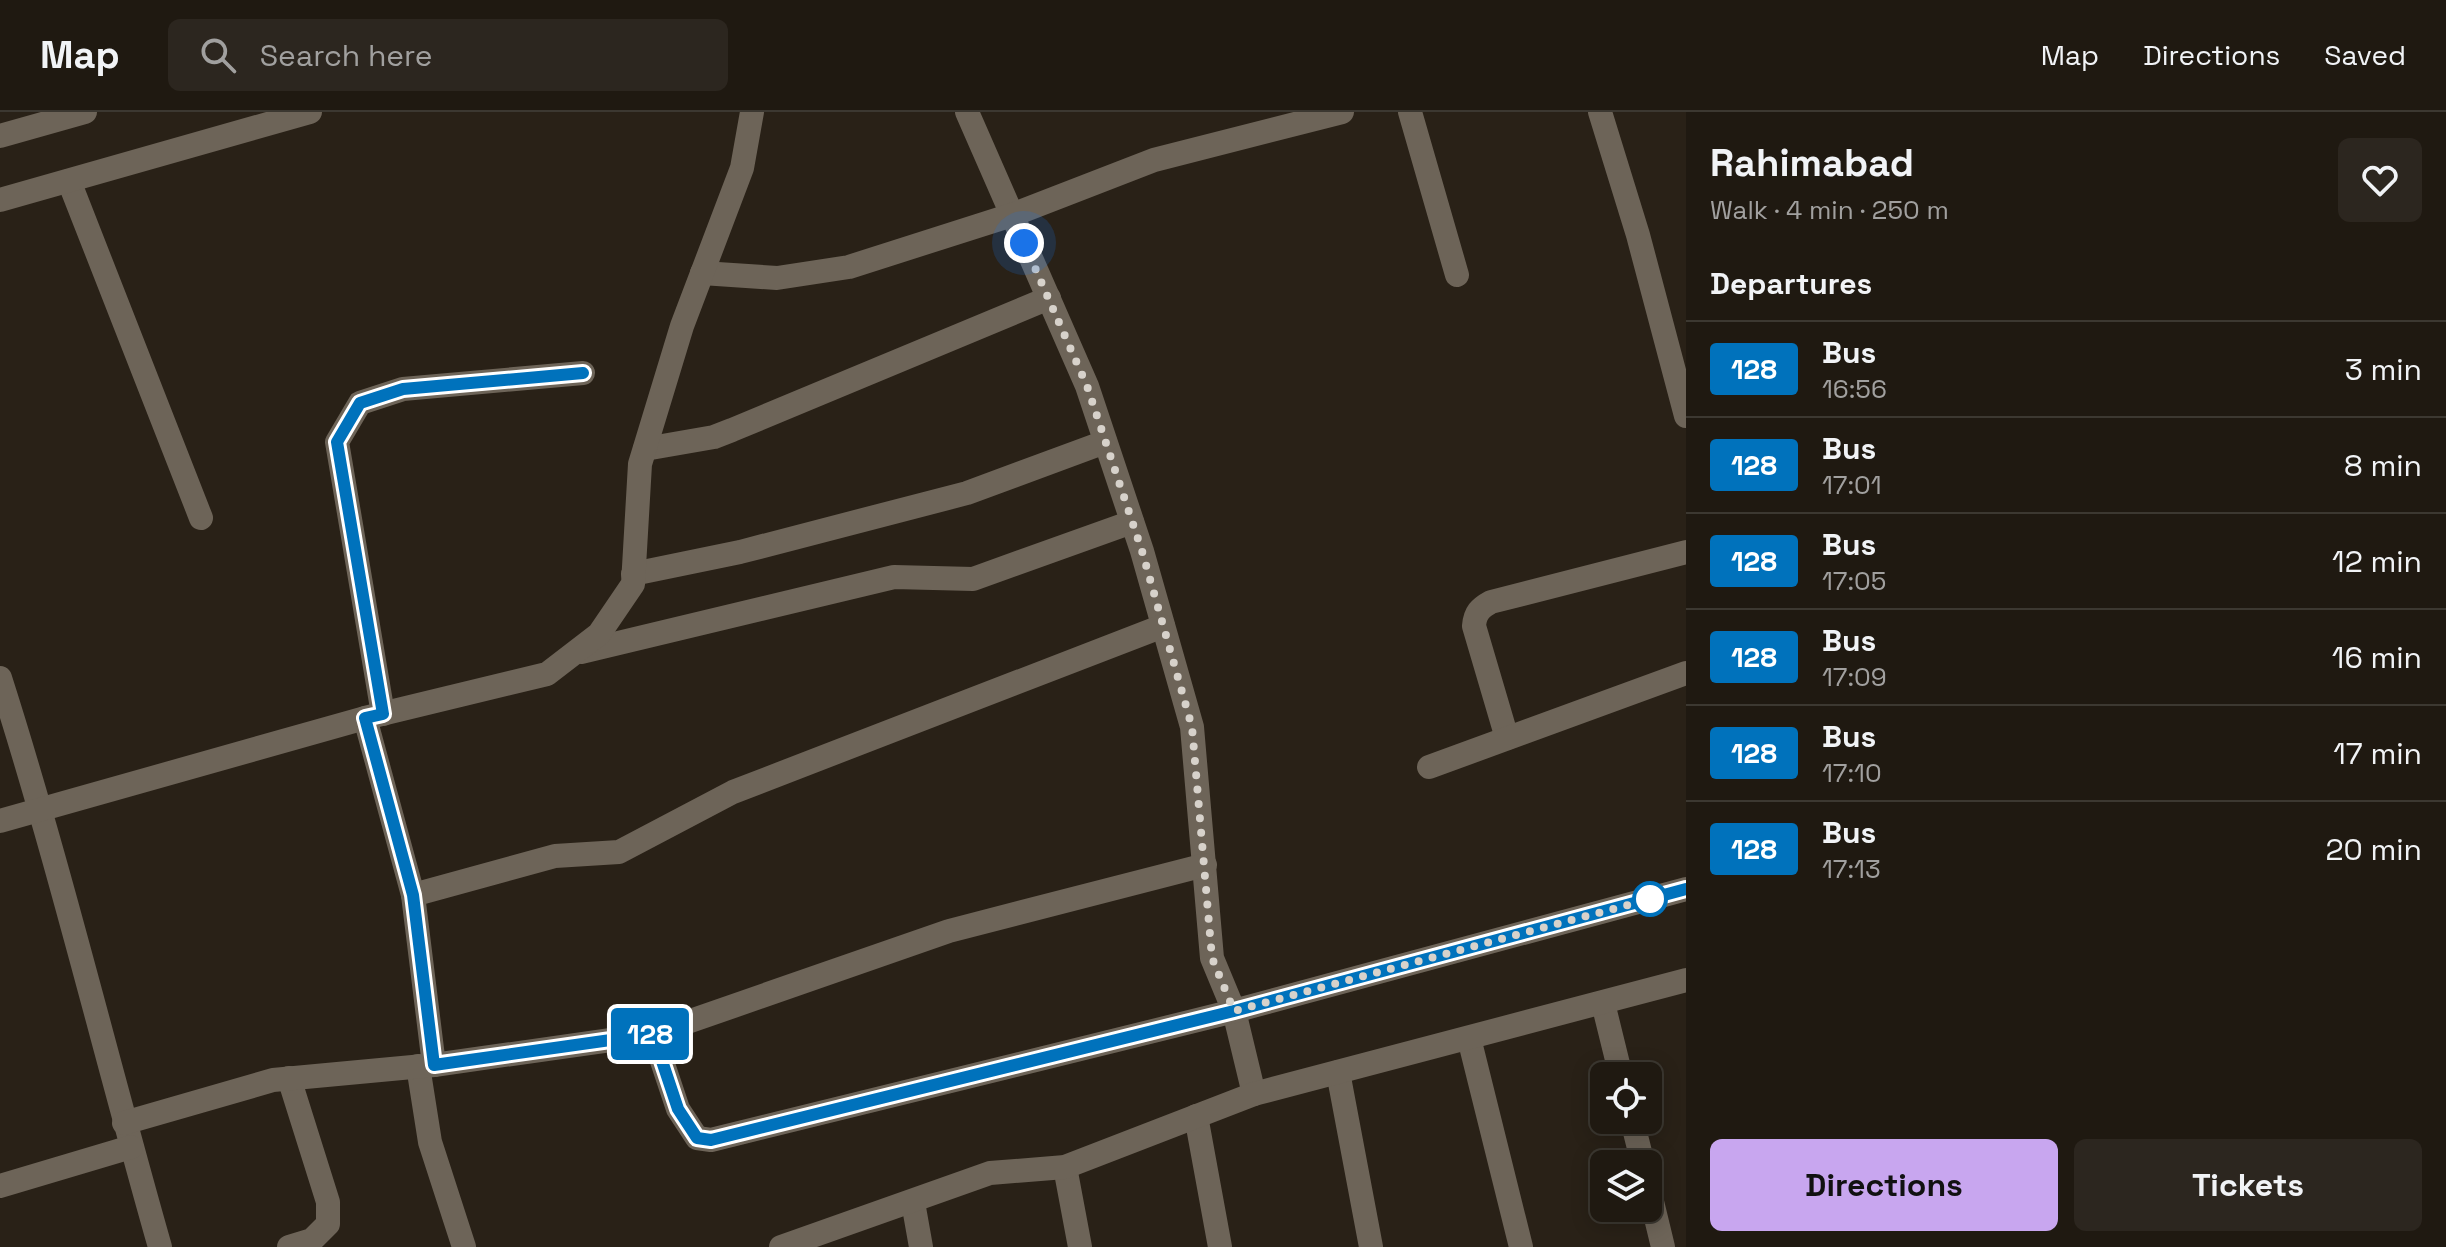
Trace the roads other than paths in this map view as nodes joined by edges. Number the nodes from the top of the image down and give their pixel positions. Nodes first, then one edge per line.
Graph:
1 (85, 112) edge
2 (310, 112) edge
3 (752, 112) edge
4 (967, 112) edge
5 (1342, 112) edge
6 (1410, 112) edge
7 (1600, 112) edge
8 (29, 120) edge
9 (0, 136) edge
10 (69, 181) junction
11 (0, 200) edge
12 (1012, 215) junction
13 (702, 273) junction
14 (1457, 275) dead end
15 (1049, 298) junction
16 (583, 373) dead end
17 (1686, 416) edge
18 (1105, 442) junction
19 (645, 449) junction
20 (201, 518) dead end
21 (1132, 522) junction
22 (1686, 552) edge
23 (633, 574) junction
24 (1163, 626) junction
25 (572, 654) junction
26 (1686, 673) edge
27 (0, 678) edge
28 (374, 716) junction
29 (1507, 738) junction
30 (1429, 767) dead end
31 (42, 810) junction
32 (0, 821) edge
33 (1205, 865) junction
34 (1686, 889) edge
35 (413, 895) junction
36 (1686, 980) edge
37 (1603, 1003) junction
38 (1234, 1011) junction
39 (653, 1034) junction
40 (1469, 1038) junction
41 (1618, 1062) edge
42 (426, 1066) junction
43 (1338, 1072) junction
44 (289, 1078) junction
45 (1254, 1094) junction
46 (1196, 1116) junction
47 (124, 1123) junction
48 (131, 1147) junction
49 (1065, 1167) junction
50 (0, 1186) edge
51 (913, 1202) junction
52 (1657, 1222) edge
53 (160, 1247) edge
54 (289, 1247) edge
55 (464, 1247) edge
56 (781, 1247) edge
57 (921, 1247) edge
58 (1080, 1247) edge
59 (1220, 1247) edge
60 (1371, 1247) edge
61 (1521, 1247) edge
62 (1663, 1247) edge

1 - 8 street
2 - 10 street
3 - 13 street
4 - 12 street
5 - 12 street
6 - 14 street
7 - 17 street
8 - 9 street
10 - 11 street
10 - 20 street
12 - 13 street
12 - 15 street
13 - 19 street
15 - 18 street
15 - 19 street
16 - 28 street
18 - 21 street
18 - 23 street
19 - 23 street
21 - 24 street
21 - 25 street
22 - 29 street
23 - 25 street
24 - 33 street
24 - 35 street
25 - 28 street
26 - 29 street
27 - 31 street
28 - 31 street
28 - 35 street
29 - 30 street
31 - 32 street
31 - 47 street
33 - 38 street
33 - 39 street
34 - 38 street
35 - 42 street
36 - 37 street
37 - 40 street
37 - 41 street
38 - 39 street
38 - 45 street
39 - 42 street
40 - 43 street
40 - 61 street
42 - 44 street
42 - 55 street
43 - 45 street
43 - 60 street
44 - 47 street
44 - 54 street
45 - 46 street
46 - 49 street
46 - 59 street
47 - 48 street
48 - 50 street
48 - 53 street
49 - 51 street
49 - 58 street
51 - 56 street
51 - 57 street
52 - 62 street

